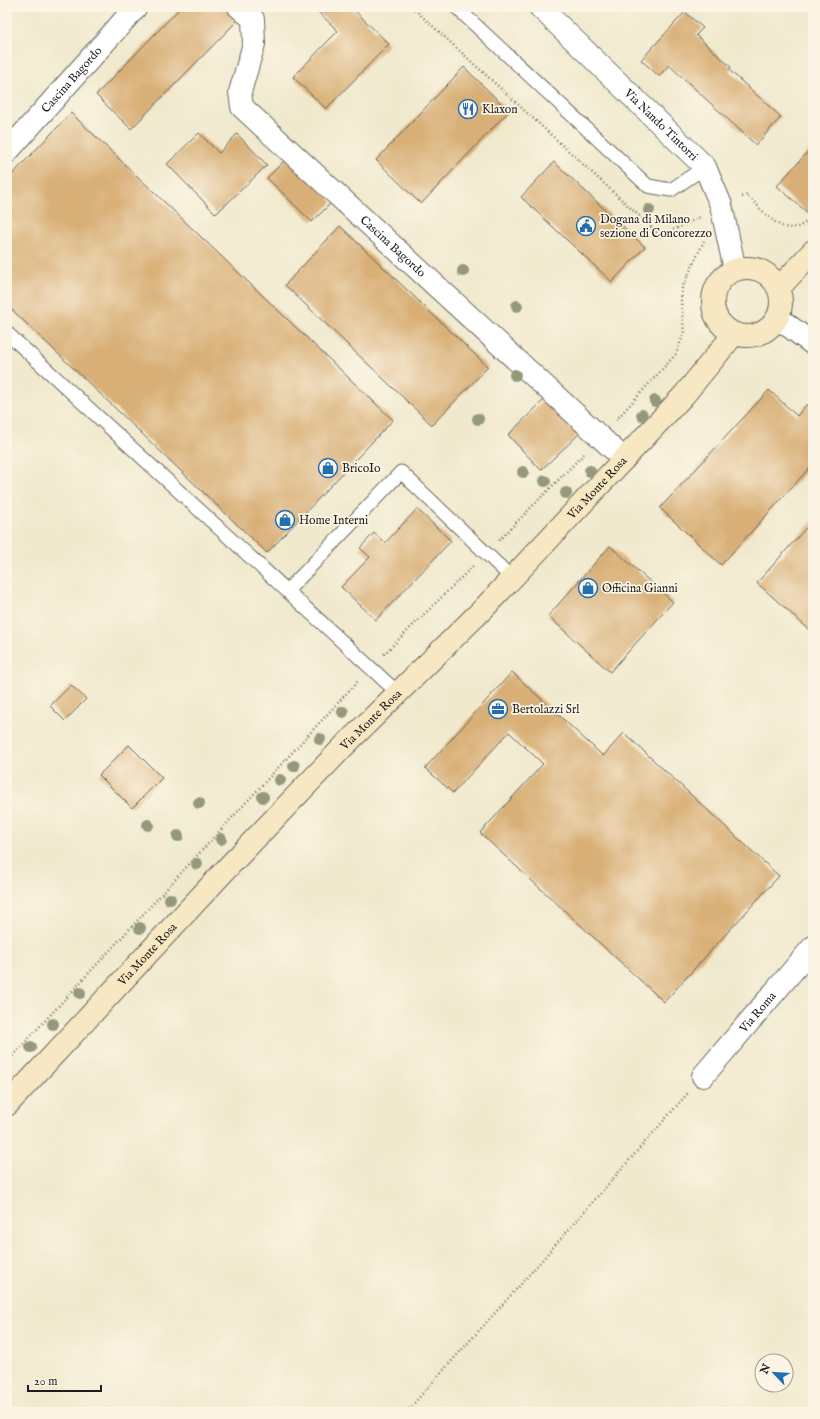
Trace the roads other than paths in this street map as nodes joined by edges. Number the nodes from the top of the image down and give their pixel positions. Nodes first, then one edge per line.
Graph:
1 (136, 7) edge
2 (239, 7) edge
3 (456, 7) edge
4 (540, 7) edge
5 (7, 152) edge
6 (705, 167) junction
7 (813, 251) edge
8 (734, 270) junction
9 (779, 288) junction
10 (778, 318) junction
11 (7, 333) edge
12 (734, 334) junction
13 (813, 344) edge
14 (624, 459) junction
15 (512, 578) junction
16 (288, 590) junction
17 (398, 693) junction
18 (813, 948) edge
19 (703, 1076) road end
20 (7, 1105) edge

1 - 5 street, Cascina Bagordo
2 - 14 street, Cascina Bagordo
3 - 6 lane
4 - 6 street, Via Nando Tintorri
6 - 8 street, Via Nando Tintorri
7 - 9 street
8 - 9 street
8 - 12 street
9 - 10 street
10 - 12 street
10 - 13 street
11 - 16 lane
12 - 14 street, Via Monte Rosa
14 - 15 street, Via Monte Rosa
15 - 16 lane
15 - 17 street, Via Monte Rosa
16 - 17 lane
17 - 20 street, Via Monte Rosa
18 - 19 street, Via Roma

